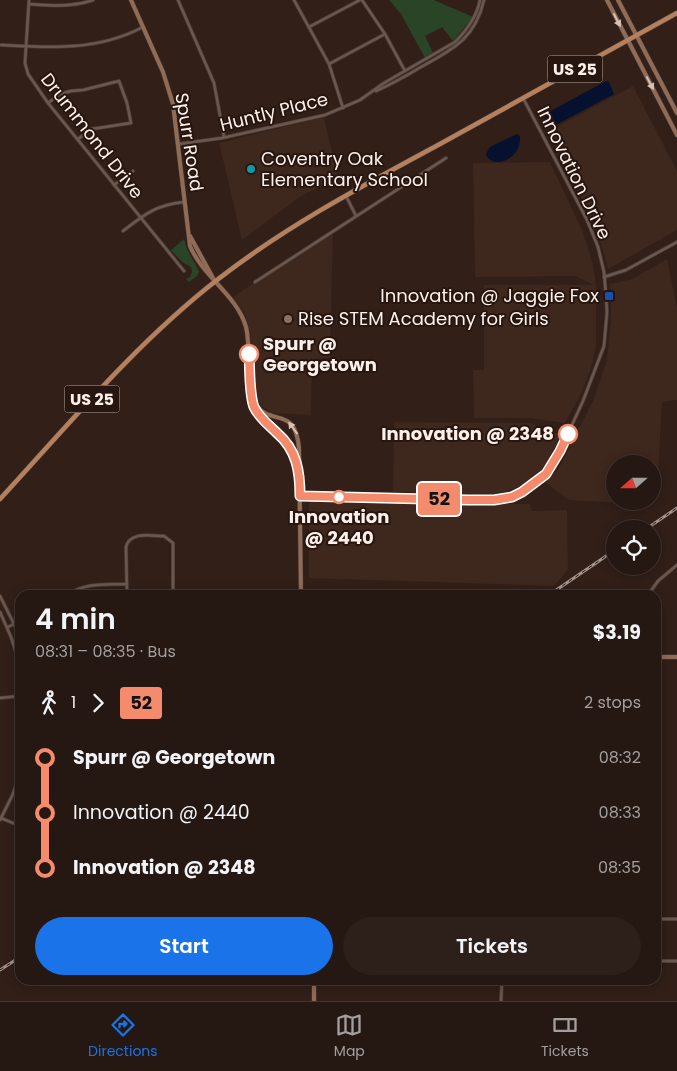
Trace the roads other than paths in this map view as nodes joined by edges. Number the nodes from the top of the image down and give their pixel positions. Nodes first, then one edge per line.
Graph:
1 (93, 0) edge
2 (131, 0) edge
3 (178, 0) edge
4 (294, 0) edge
5 (361, 0) edge
6 (480, 0) edge
7 (484, 0) edge
8 (606, 0) edge
9 (618, 0) edge
10 (29, 2) edge
11 (677, 12) edge
12 (309, 27) junction
13 (143, 28) junction
14 (385, 34) junction
15 (636, 35) junction
16 (627, 40) junction
17 (1, 45) edge
18 (25, 47) junction
19 (329, 64) junction
20 (406, 73) junction
21 (523, 97) junction
22 (48, 103) junction
23 (343, 108) junction
24 (677, 113) edge
25 (677, 135) edge
26 (224, 137) junction
27 (78, 139) junction
28 (179, 144) junction
29 (446, 158) dead end
30 (133, 171) dead end
31 (114, 185) junction
32 (346, 196) junction
33 (184, 202) junction
34 (356, 216) junction
35 (140, 218) junction
36 (123, 231) dead end
37 (677, 242) edge
38 (184, 271) dead end
39 (604, 277) junction
40 (215, 282) junction
41 (255, 282) dead end
42 (252, 383) junction
43 (300, 475) junction
44 (300, 496) junction
45 (0, 499) edge
46 (677, 565) edge
47 (126, 584) junction
48 (75, 590) edge
49 (127, 590) edge
50 (173, 590) edge
51 (301, 590) edge
52 (652, 590) edge
53 (0, 596) edge
54 (0, 612) edge
55 (15, 624) joint
56 (8, 627) junction
57 (15, 649) edge
58 (661, 657) edge
59 (677, 657) edge
60 (15, 696) edge
61 (0, 698) edge
62 (15, 785) edge
63 (0, 819) edge
64 (15, 824) edge
65 (661, 919) edge
66 (677, 920) edge
67 (661, 961) edge
68 (677, 961) edge
69 (314, 985) edge
70 (502, 985) edge
71 (314, 1001) edge
72 (501, 1001) edge

1 - 10 street
2 - 13 street, Spurr Road
3 - 26 street
4 - 12 street
5 - 12 street
5 - 14 street
6 - 20 street, Huntly Place
7 - 20 street, Huntly Place
8 -> 16 street
9 - 15 street
10 - 18 street, Drummond Drive
11 - 15 main road, US 25
12 - 19 street
13 - 18 street
13 - 28 street, Spurr Road
14 - 19 street
14 - 20 street
15 - 16 main road, US 25
15 - 24 street
16 - 21 main road, US 25
16 -> 25 street
17 - 18 street
18 - 22 street, Drummond Drive
19 - 23 street
20 - 23 street, Huntly Place
21 - 32 main road, US 25
21 - 39 street, Innovation Drive
22 - 27 street, Drummond Drive
22 - 27 street
23 - 26 street, Huntly Place
26 - 28 street, Huntly Place
27 - 31 street, Drummond Drive
28 - 33 street, Spurr Road
29 - 34 street
30 - 31 street
31 - 35 street, Drummond Drive
32 - 34 street
32 - 40 main road, US 25
33 - 35 street
33 - 40 street, Spurr Road
34 - 41 street
35 - 36 street
35 - 38 street, Drummond Drive
37 - 39 street
39 - 44 street, Innovation Drive
40 - 42 street, Spurr Road
40 - 45 main road, US 25
42 - 43 street, Spurr Road
43 -> 42 street, Spurr Road
43 - 44 street, Spurr Road
44 - 51 street, Spurr Road
46 - 52 street
47 - 48 street
47 - 49 street
47 - 50 street
53 - 55 street
54 - 56 street
55 - 56 street
56 - 57 street
58 - 59 street
60 - 61 street
62 - 63 street
63 - 64 street
65 - 66 street
67 - 68 street
69 - 71 street
70 - 72 street

